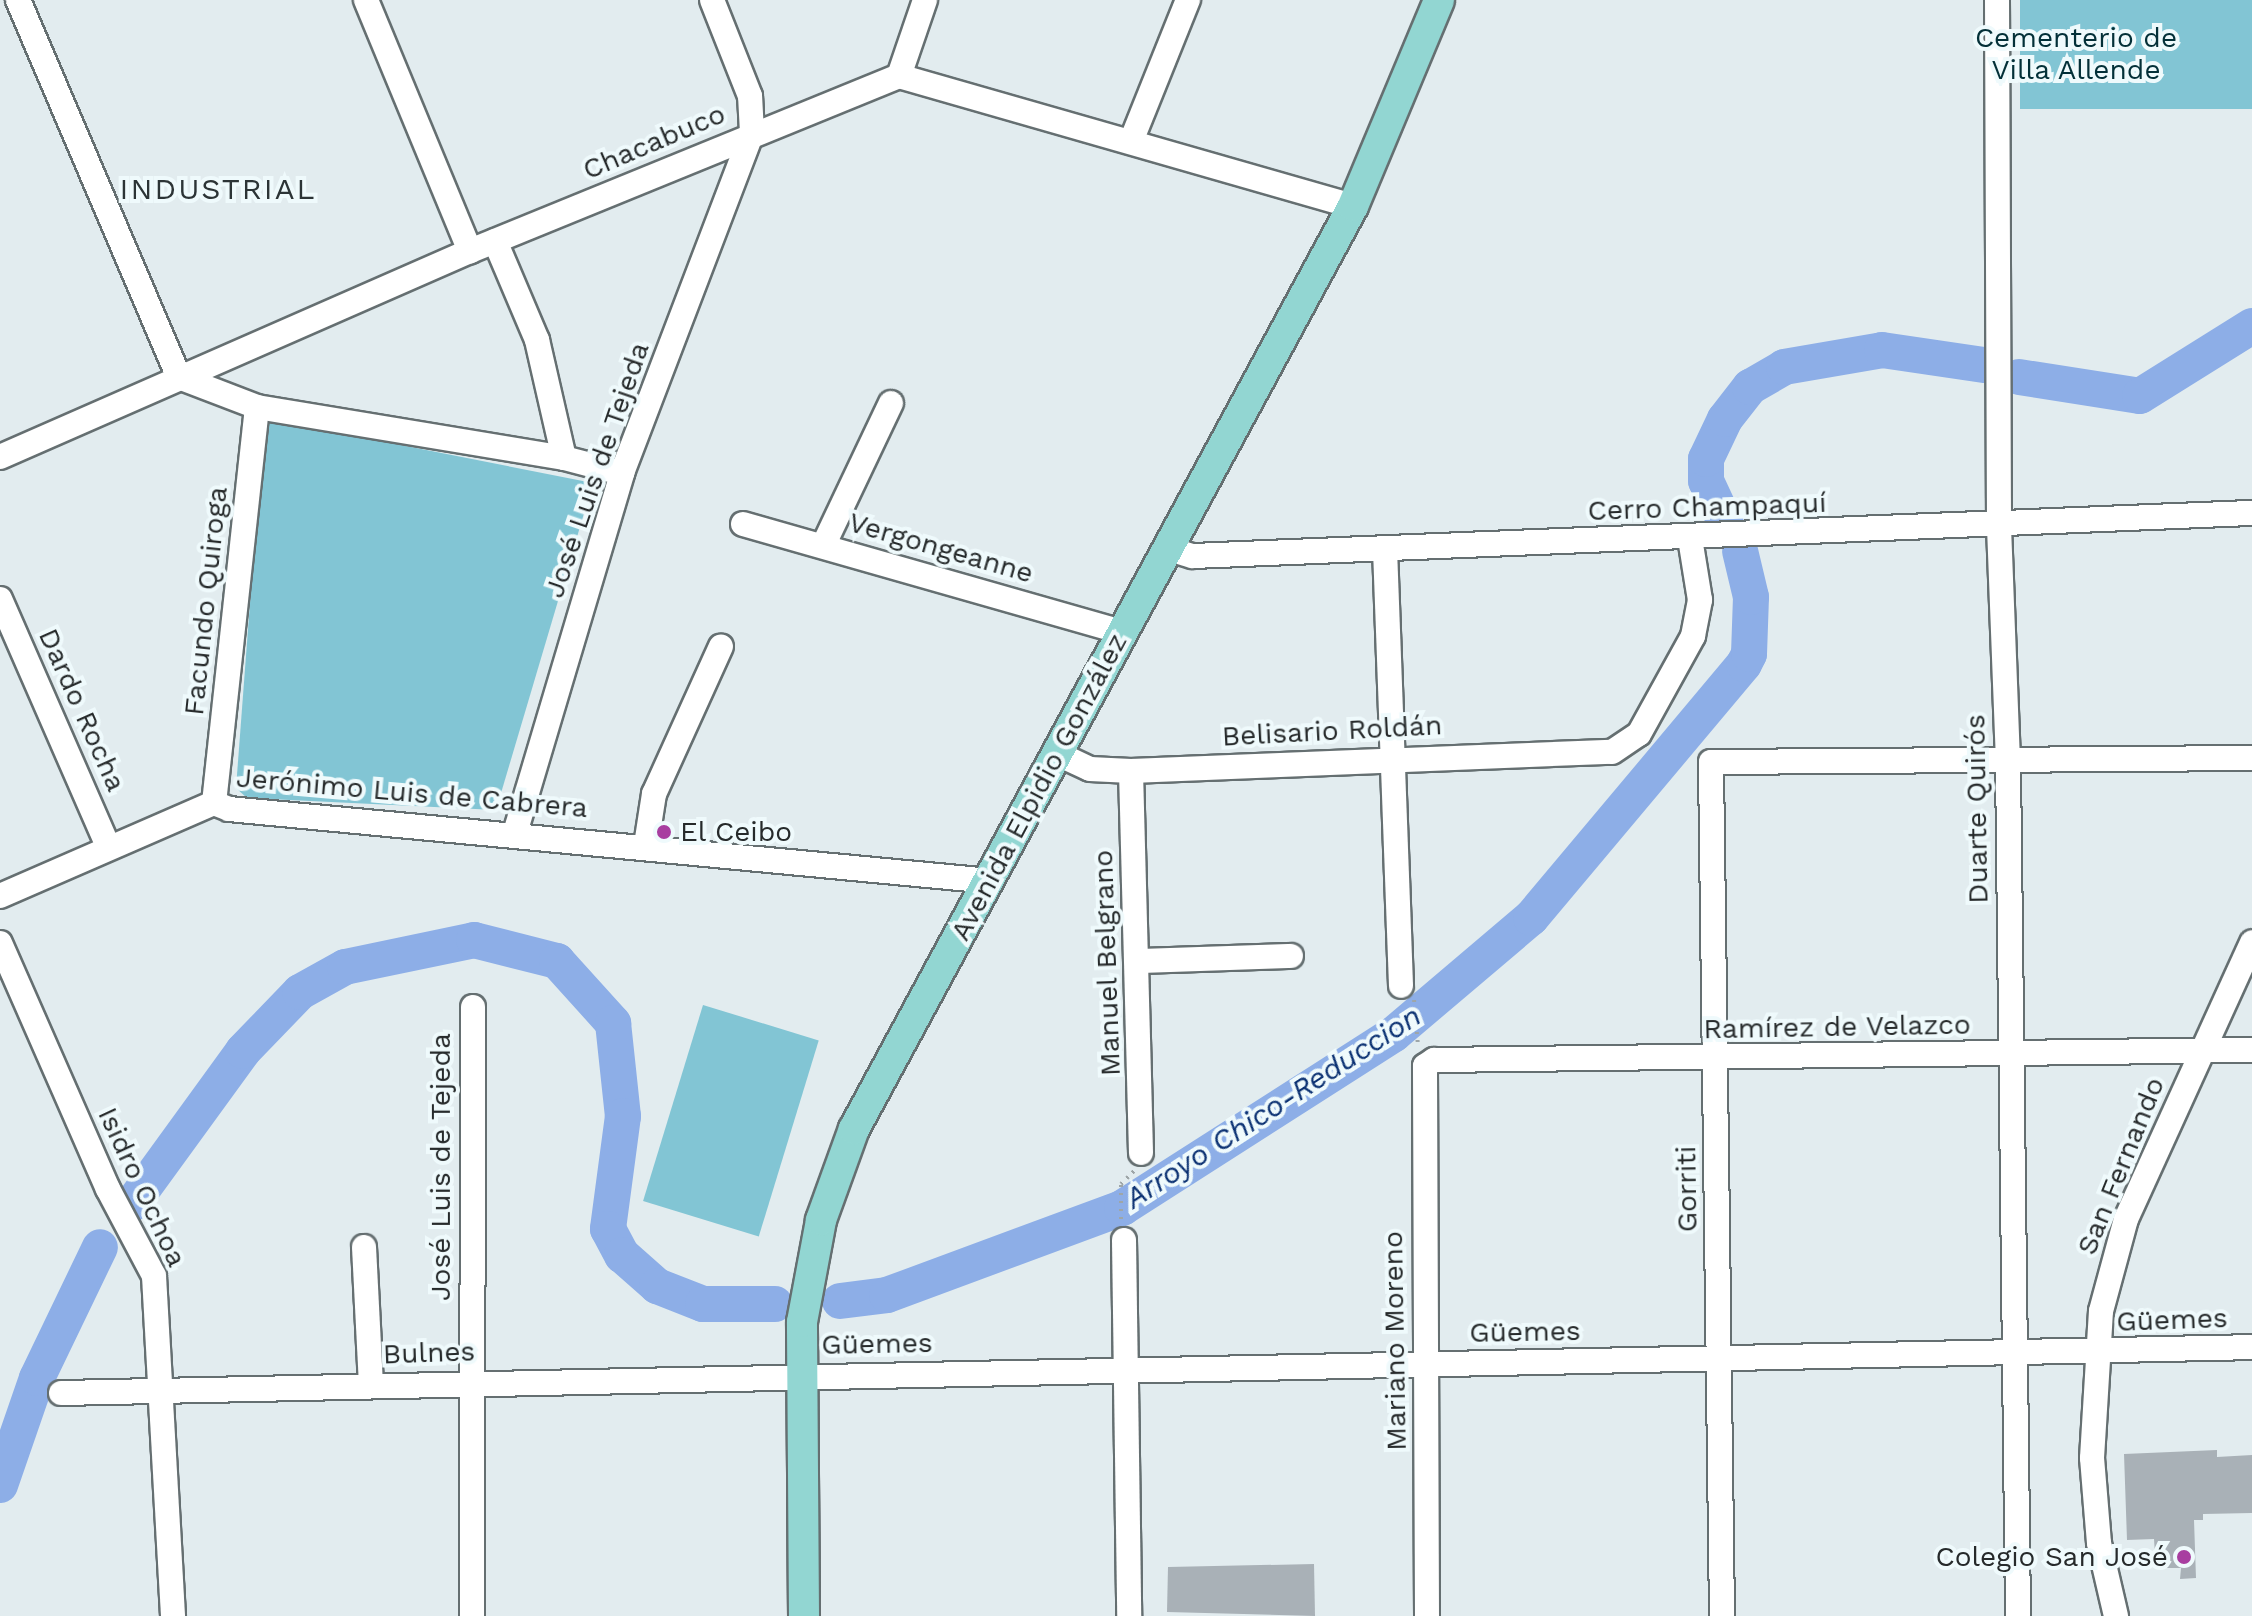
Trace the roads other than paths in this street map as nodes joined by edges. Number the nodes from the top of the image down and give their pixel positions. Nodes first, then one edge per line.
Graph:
1 (18, 0) edge
2 (366, 0) edge
3 (712, 0) edge
4 (925, 0) edge
5 (1188, 0) edge
6 (1439, 0) edge
7 (1997, 0) edge
8 (899, 76) junction
9 (752, 133) junction
10 (1132, 139) junction
11 (1353, 206) junction
12 (495, 241) junction
13 (470, 251) junction
14 (179, 377) junction
15 (891, 403) dead end
16 (257, 407) junction
17 (0, 457) edge
18 (564, 458) junction
19 (622, 473) junction
20 (2252, 513) edge
21 (743, 524) dead end
22 (1999, 527) junction
23 (1690, 538) junction
24 (824, 544) junction
25 (1166, 548) junction
26 (1385, 549) junction
27 (0, 599) edge
28 (1122, 632) junction
29 (721, 646) dead end
30 (1058, 754) junction
31 (1391, 758) junction
32 (2252, 758) edge
33 (2008, 763) junction
34 (1131, 771) junction
35 (214, 803) junction
36 (515, 833) junction
37 (646, 845) junction
38 (108, 846) junction
39 (990, 881) junction
40 (0, 896) edge
41 (2252, 942) edge
42 (0, 943) edge
43 (1291, 956) dead end
44 (1138, 961) junction
45 (1408, 994) road end
46 (473, 1007) dead end
47 (2252, 1050) edge
48 (2201, 1051) junction
49 (2012, 1055) junction
50 (1716, 1058) junction
51 (1421, 1060) joint
52 (1141, 1153) dead end
53 (1123, 1231) road end
54 (364, 1247) dead end
55 (2252, 1347) edge
56 (2097, 1353) junction
57 (2014, 1355) junction
58 (1718, 1358) junction
59 (1427, 1363) junction
60 (1125, 1370) junction
61 (798, 1375) junction
62 (470, 1381) junction
63 (371, 1385) junction
64 (61, 1393) dead end
65 (164, 1393) junction
66 (173, 1616) edge
67 (472, 1616) edge
68 (804, 1616) edge
69 (1129, 1616) edge
70 (1427, 1616) edge
71 (1722, 1616) edge
72 (2018, 1616) edge
73 (2116, 1616) edge

1 - 14 street
2 - 13 street
3 - 9 street
4 - 8 street
5 - 10 street
6 - 11 main road, Avenida Elpidio González
7 - 22 street, Duarte Quirós
8 - 9 street, Chacabuco
8 - 10 street
9 - 12 street, Chacabuco
9 - 19 street, José Luis de Tejeda
10 - 11 street
11 - 25 main road, Avenida Elpidio González
12 - 13 street, Chacabuco
12 - 18 street
13 - 14 street, Chacabuco
14 - 16 street
14 - 17 street, Chacabuco
15 - 24 street
16 - 18 street
16 - 35 street, Facundo Quiroga
18 - 19 street
19 - 36 street, José Luis de Tejeda
20 - 22 street, Cerro Champaquí
21 - 24 street, Vergongeanne
22 - 23 street, Cerro Champaquí
22 - 33 street, Duarte Quirós
23 - 26 street, Cerro Champaquí
23 - 31 street, Belisario Roldán
24 - 28 street, Vergongeanne
25 - 26 street, Cerro Champaquí
25 - 28 main road, Avenida Elpidio González
26 - 31 street
27 - 38 street, Dardo Rocha
28 - 30 main road, Avenida Elpidio González
29 - 37 street
30 - 34 street, Belisario Roldán
30 - 39 main road, Avenida Elpidio González
31 - 34 street, Belisario Roldán
31 - 45 street
32 - 33 street
33 - 49 street, Duarte Quirós
33 - 50 street, Gorriti
34 - 44 street, Manuel Belgrano
35 - 36 street, Jerónimo Luis de Cabrera
35 - 38 street, Jerónimo Luis de Cabrera
36 - 37 street, Jerónimo Luis de Cabrera
37 - 39 street, Jerónimo Luis de Cabrera
38 - 40 street, Jerónimo Luis de Cabrera
39 - 61 main road, Avenida Elpidio González
41 - 48 street, San Fernando
42 - 65 street, Isidro Ochoa
43 - 44 street
44 - 52 street, Manuel Belgrano
46 - 62 street, José Luis de Tejeda
47 - 48 street, Ramírez de Velazco
48 - 49 street, Ramírez de Velazco
48 - 56 street, San Fernando
49 - 50 street, Ramírez de Velazco
49 - 57 street, Duarte Quirós
50 - 51 street, Ramírez de Velazco
50 - 58 street, Gorriti
51 - 59 street, Mariano Moreno
53 - 60 street
54 - 63 street
55 - 56 street, Güemes
56 - 57 street, Güemes
56 - 73 street, San Fernando
57 - 58 street, Güemes
57 - 72 street, Duarte Quirós
58 - 59 street, Güemes
58 - 71 street, Gorriti
59 - 60 street, Güemes
59 - 70 street, Mariano Moreno
60 - 61 street, Güemes
60 - 69 street
61 - 62 street, Bulnes
61 - 68 main road, Avenida Elpidio González
62 - 63 street, Bulnes
62 - 67 street, José Luis de Tejeda
63 - 65 street, Bulnes
64 - 65 street, Bulnes
65 - 66 street, Isidro Ochoa

